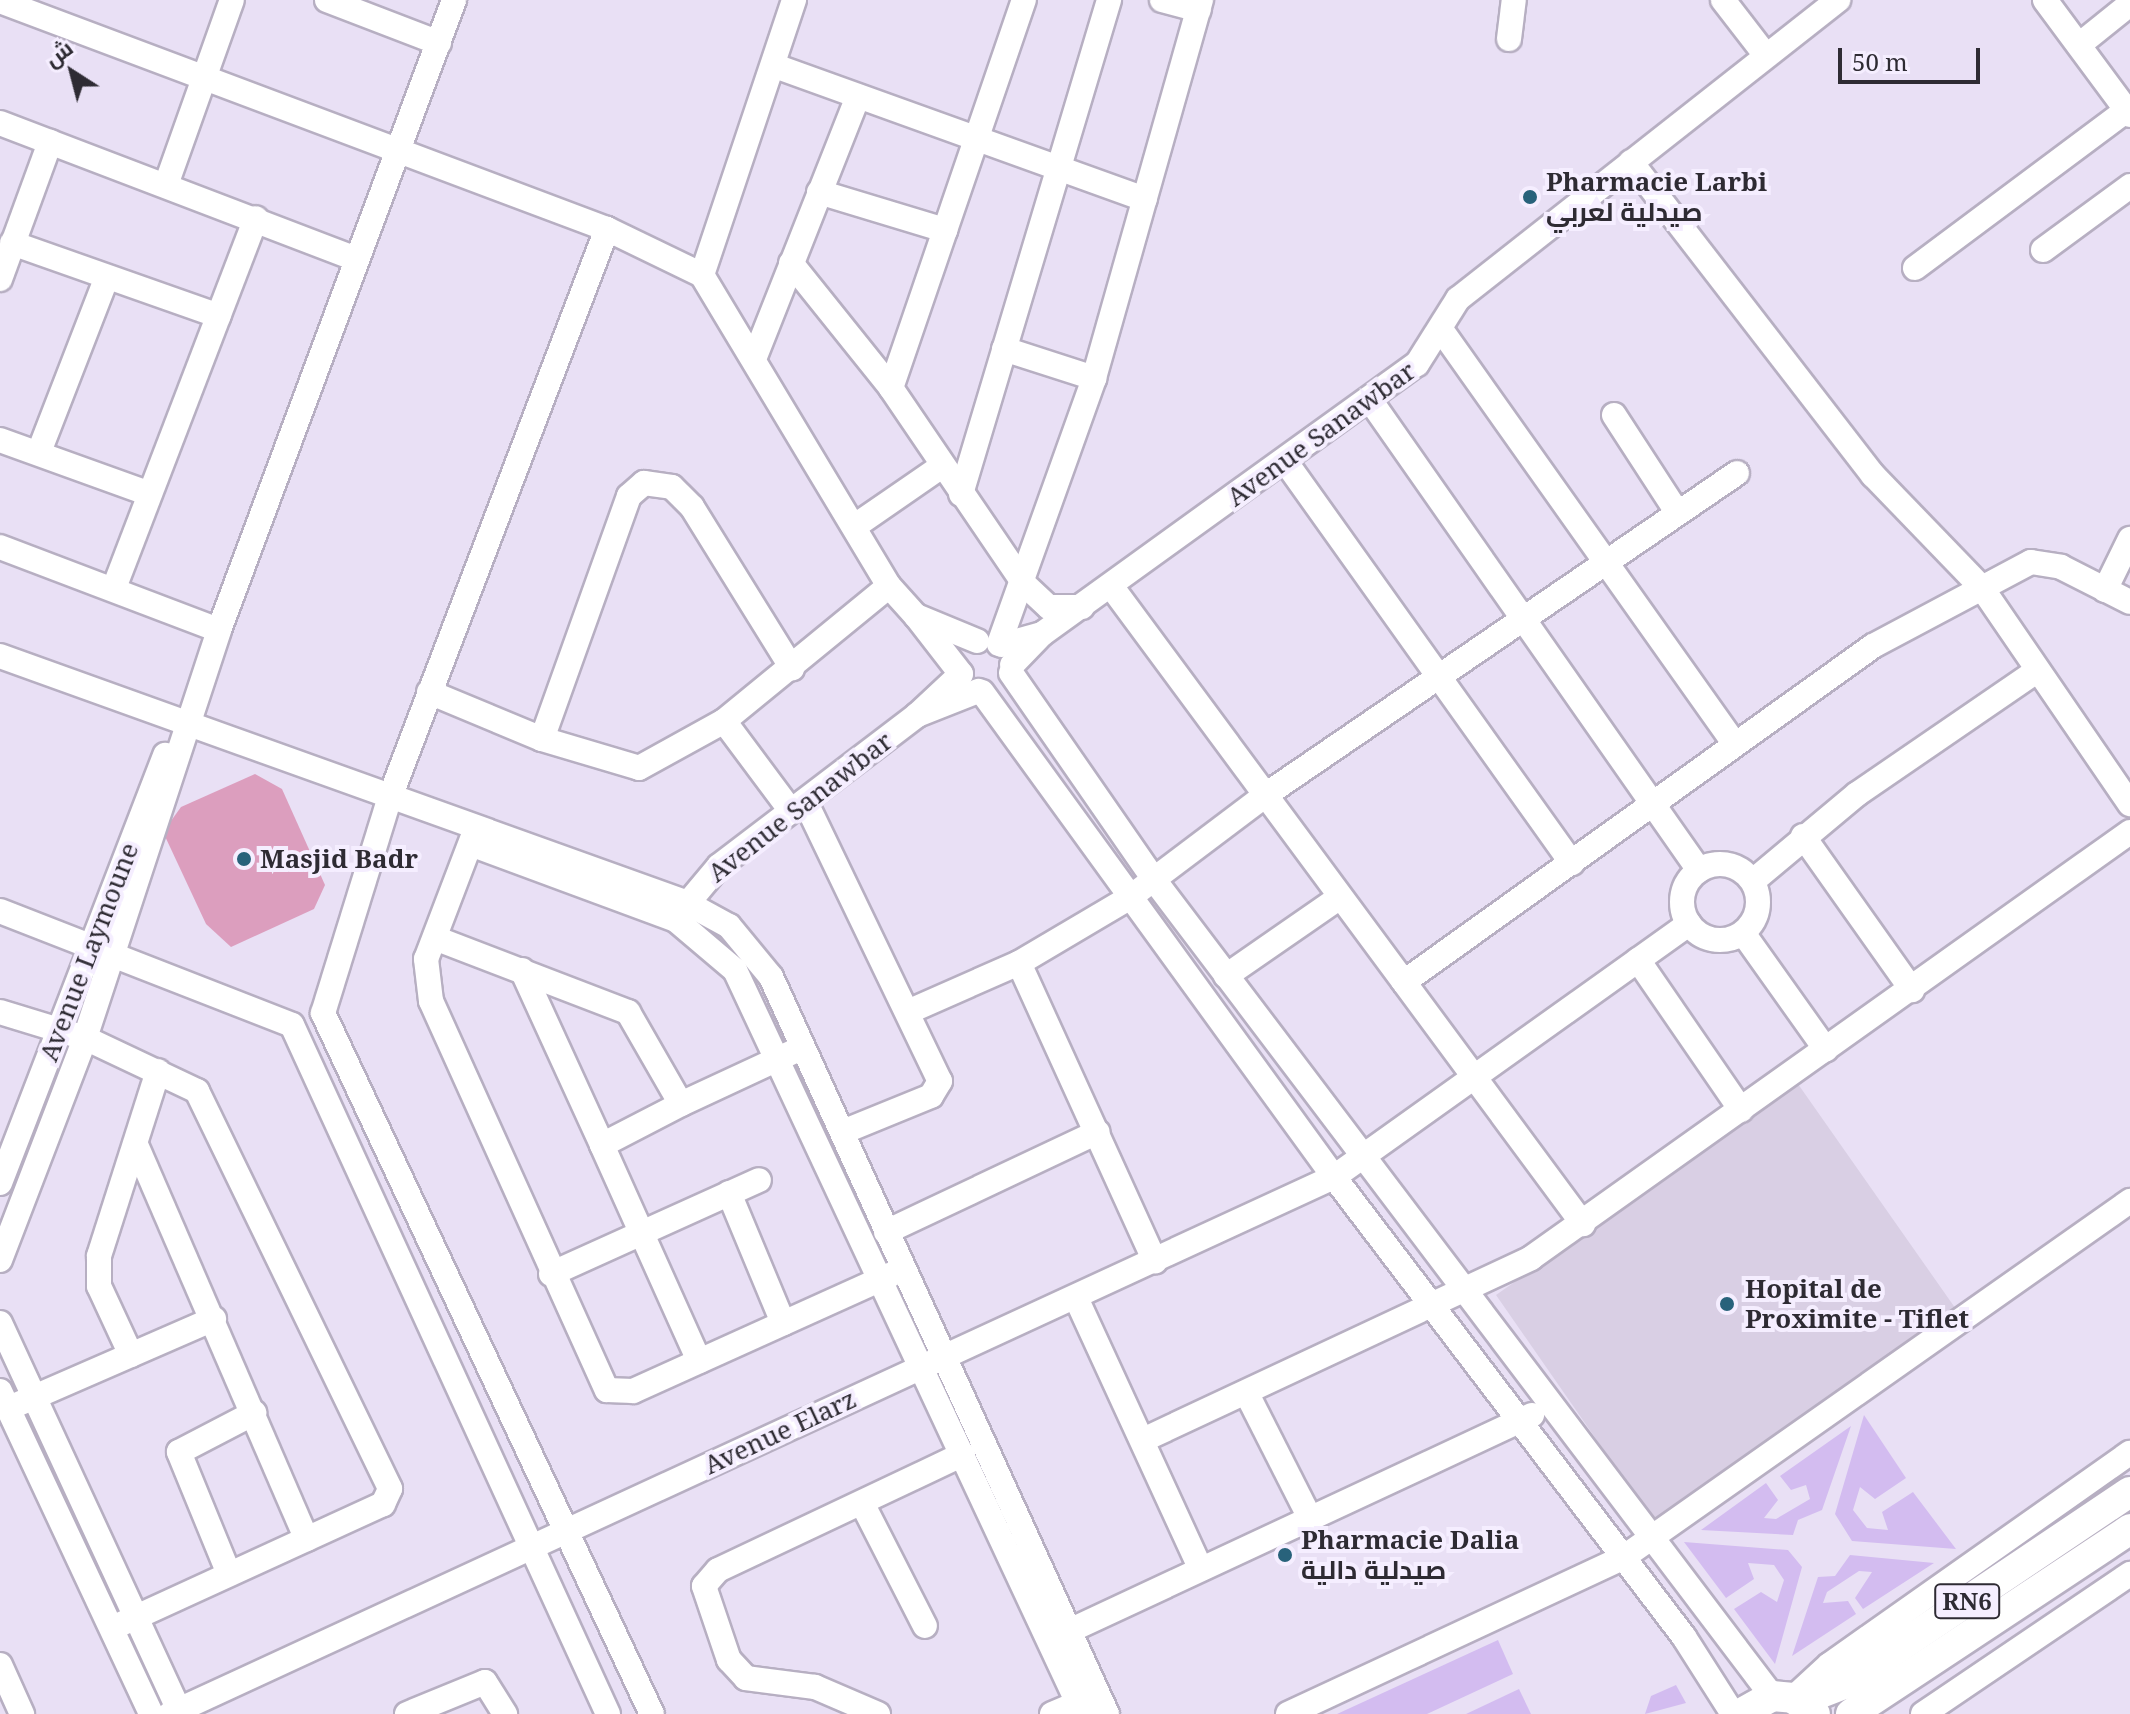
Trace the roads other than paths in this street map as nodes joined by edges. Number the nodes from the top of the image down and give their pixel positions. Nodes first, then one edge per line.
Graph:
1 (232, 0) edge
2 (328, 0) edge
3 (454, 0) edge
4 (794, 0) edge
5 (1024, 0) edge
6 (1109, 0) edge
7 (1162, 0) edge
8 (1514, 0) edge
9 (1723, 0) edge
10 (1838, 0) edge
11 (2045, 0) edge
12 (0, 1) edge
13 (2130, 4) edge
14 (1200, 5) edge
15 (1509, 39) dead end
16 (439, 43) junction
17 (2079, 45) junction
18 (1764, 53) junction
19 (775, 66) junction
20 (204, 79) junction
21 (858, 96) junction
22 (2127, 105) edge
23 (0, 123) edge
24 (978, 136) junction
25 (50, 142) junction
26 (398, 151) junction
27 (1631, 162) junction
28 (1059, 168) junction
29 (166, 185) junction
30 (2130, 186) edge
31 (819, 192) junction
32 (1145, 199) junction
33 (256, 218) junction
34 (607, 229) junction
35 (945, 230) junction
36 (12, 243) junction
37 (2043, 250) dead end
38 (357, 259) junction
39 (791, 263) junction
40 (1915, 268) dead end
41 (702, 275) junction
42 (0, 279) edge
43 (106, 279) junction
44 (219, 316) junction
45 (1442, 331) junction
46 (1004, 349) junction
47 (756, 354) junction
48 (1094, 378) junction
49 (891, 388) junction
50 (1370, 400) junction
51 (1614, 415) dead end
52 (0, 440) edge
53 (39, 452) junction
54 (1285, 461) junction
55 (942, 466) junction
56 (1737, 473) dead end
57 (150, 494) junction
58 (961, 494) junction
59 (1677, 512) junction
60 (855, 526) junction
61 (2130, 539) edge
62 (0, 547) edge
63 (1604, 560) junction
64 (1024, 584) junction
65 (889, 586) junction
66 (1111, 586) junction
67 (114, 588) junction
68 (1982, 588) junction
69 (2105, 590) junction
70 (2130, 602) edge
71 (1082, 607) junction
72 (916, 616) junction
73 (1519, 618) junction
74 (219, 630) junction
75 (1000, 654) junction
76 (0, 656) edge
77 (792, 668) junction
78 (2035, 672) junction
79 (961, 674) junction
80 (1438, 676) junction
81 (980, 691) junction
82 (429, 692) junction
83 (917, 715) junction
84 (724, 721) junction
85 (184, 724) junction
86 (542, 739) junction
87 (1734, 743) junction
88 (1267, 794) junction
89 (389, 800) junction
90 (1651, 804) junction
91 (2130, 804) edge
92 (798, 806) junction
93 (2130, 832) edge
94 (473, 836) junction
95 (1803, 836) junction
96 (1572, 863) junction
97 (1699, 870) junction
98 (1155, 881) junction
99 (1753, 881) junction
100 (1340, 897) junction
101 (1129, 898) junction
102 (0, 911) edge
103 (680, 911) junction
104 (1689, 924) junction
105 (1743, 933) junction
106 (435, 938) junction
107 (103, 950) junction
108 (1638, 960) junction
109 (1019, 963) junction
110 (522, 970) junction
111 (1226, 976) junction
112 (1404, 982) junction
113 (1912, 990) junction
114 (910, 1011) junction
115 (0, 1012) edge
116 (323, 1013) junction
117 (292, 1025) junction
118 (57, 1032) junction
119 (85, 1038) junction
120 (803, 1047) junction
121 (1826, 1050) junction
122 (780, 1058) junction
123 (158, 1071) junction
124 (1475, 1075) junction
125 (681, 1104) junction
126 (1741, 1110) junction
127 (843, 1132) junction
128 (1098, 1132) junction
129 (602, 1145) junction
130 (137, 1147) junction
131 (1362, 1157) junction
132 (1334, 1177) junction
133 (759, 1180) dead end
134 (0, 1183) edge
135 (729, 1193) junction
136 (2130, 1201) edge
137 (1583, 1224) junction
138 (644, 1232) junction
139 (886, 1232) junction
140 (0, 1260) edge
141 (1155, 1262) junction
142 (902, 1270) junction
143 (551, 1274) junction
144 (879, 1280) junction
145 (1466, 1292) junction
146 (1077, 1300) junction
147 (1433, 1307) junction
148 (214, 1319) junction
149 (0, 1323) edge
150 (783, 1323) junction
151 (131, 1355) junction
152 (944, 1358) junction
153 (699, 1361) junction
154 (919, 1368) junction
155 (1247, 1394) junction
156 (30, 1398) junction
157 (3, 1405) edge
158 (1548, 1405) junction
159 (254, 1413) junction
160 (1519, 1424) junction
161 (1143, 1440) junction
162 (2130, 1453) edge
163 (963, 1454) junction
164 (2130, 1492) edge
165 (862, 1503) junction
166 (1310, 1518) junction
167 (2130, 1529) edge
168 (567, 1530) junction
169 (307, 1539) junction
170 (1648, 1540) junction
171 (532, 1546) junction
172 (1624, 1557) junction
173 (1024, 1562) junction
174 (1201, 1569) junction
175 (229, 1574) junction
176 (2130, 1574) edge
177 (122, 1622) junction
178 (925, 1626) dead end
179 (1069, 1631) junction
180 (0, 1665) edge
181 (1850, 1697) edge
182 (1795, 1702) edge
183 (1091, 1706) edge
184 (1938, 1711) edge
185 (177, 1713) edge
186 (22, 1714) edge
187 (151, 1714) edge
188 (407, 1714) edge
189 (505, 1714) edge
190 (608, 1714) edge
191 (652, 1714) edge
192 (878, 1714) edge
193 (1052, 1714) edge
194 (1288, 1714) edge
195 (1733, 1714) edge
196 (1740, 1714) edge

1 - 20 street
2 - 16 street
3 - 16 street, Avenue Laymoune
4 - 19 street
5 - 24 street
6 - 28 street
7 - 14 street
8 - 15 street
9 - 18 street
10 - 18 street, Avenue Sanawbar
11 - 17 street
12 - 20 street
13 - 17 street
14 - 32 street
16 - 26 street, Avenue Laymoune
17 - 22 street
18 - 27 street, Avenue Sanawbar
19 - 21 street
19 - 41 street
20 - 26 street
20 - 29 street
21 - 24 street
21 - 31 street
22 - 40 street
23 - 25 street
24 - 28 street
24 - 35 street
25 - 29 street
25 - 36 street
26 - 34 street
26 - 38 street, Avenue Laymoune
27 - 45 street, Avenue Sanawbar
27 - 68 street
28 - 32 street
28 - 46 street
29 - 33 street
30 - 37 street
31 - 35 street
31 - 39 street
32 - 48 street
33 - 38 street
33 - 44 street
34 - 41 street
34 - 82 street
35 - 49 street
36 - 42 street
36 - 43 street
38 - 74 street, Avenue Laymoune
39 - 47 street
39 - 49 street
41 - 47 street
43 - 44 street
43 - 53 street
44 - 57 street
45 - 50 street, Avenue Sanawbar
45 - 63 street
46 - 48 street
46 - 58 street
47 - 60 street
48 - 64 street
49 - 55 street
50 - 54 street, Avenue Sanawbar
50 - 73 street
51 - 59 street
52 - 53 street
53 - 57 street
54 - 66 street, Avenue Sanawbar
54 - 80 street
55 - 58 street
55 - 60 street
56 - 59 street
57 - 67 street
58 - 64 street
59 - 63 street
60 - 65 street
61 - 69 street
62 - 67 street
63 - 73 street
63 - 87 street
64 - 71 street
64 - 75 street
65 - 72 street
65 - 77 street
66 - 71 street, Avenue Sanawbar
66 - 88 street
67 - 74 street
68 - 69 street
68 - 78 street
68 - 87 street
69 - 70 street
71 - 75 street, Avenue Sanawbar
72 - 75 street
72 - 79 street
73 - 80 street
73 - 90 street
74 - 85 street, Avenue Laymoune
75 - 79 street
75 - 81 street
75 - 98 street
76 - 85 street
77 - 84 street
77 - 86 street
78 - 91 street
78 - 95 street
79 - 81 street
79 - 83 street
80 - 88 street
80 - 96 street
81 - 83 street
81 - 101 street
82 - 86 street
82 - 89 street
83 - 92 street, Avenue Sanawbar
84 - 86 street
84 - 92 street
85 - 89 street
85 - 107 street, Avenue Laymoune
87 - 90 street
88 - 98 street
88 - 100 street
89 - 94 street
89 - 116 street
90 - 96 street
90 - 97 street
92 - 103 street, Avenue Sanawbar
92 - 114 street
93 - 113 street
94 - 103 street
94 - 106 street
95 - 99 street
95 - 113 street
96 - 112 street
97 - 99 street
97 - 104 street
98 - 101 street
98 - 111 street
99 - 105 street
100 - 111 street
100 - 112 street
101 - 109 street
101 - 132 street
102 - 107 street
103 - 120 street
103 - 122 street
104 - 105 street
104 - 108 street, Avenue Elarz
105 - 121 street
106 - 110 street
106 - 143 street
107 - 117 street
107 - 118 street, Avenue Laymoune
107 - 119 street
108 - 124 street, Avenue Elarz
108 - 126 street
109 - 114 street
109 - 128 street
110 - 125 street
110 - 129 street
111 - 131 street
112 - 124 street
113 - 121 street
114 - 127 street
115 - 118 street
116 - 117 street
116 - 168 street
117 - 171 street
118 - 119 street
118 - 134 street, Avenue Laymoune
119 - 123 street
119 - 140 street
120 - 122 street
120 - 127 street
121 - 126 street
122 - 125 street
122 - 144 street
123 - 130 street
123 - 169 street
124 - 131 street, Avenue Elarz
124 - 137 street
125 - 129 street
126 - 137 street
127 - 139 street
128 - 139 street
128 - 141 street
129 - 138 street
130 - 148 street
130 - 151 street
131 - 132 street, Avenue Elarz
131 - 145 street
132 - 141 street, Avenue Elarz
132 - 147 street
133 - 135 street
135 - 138 street
135 - 150 street
136 - 170 street
137 - 145 street
138 - 143 street
138 - 153 street
139 - 142 street
141 - 146 street, Avenue Elarz
142 - 144 street
142 - 152 street
143 - 153 street
144 - 150 street
144 - 154 street
145 - 147 street
145 - 158 street
146 - 152 street, Avenue Elarz
146 - 161 street
147 - 155 street
147 - 160 street
148 - 151 street
148 - 159 street
149 - 156 street
150 - 153 street
151 - 156 street
152 - 154 street, Avenue Elarz
152 - 173 street
154 - 163 street
154 - 168 street, Avenue Elarz
155 - 161 street
155 - 166 street
156 - 157 street
156 - 177 street
157 - 177 street
158 - 160 street
158 - 170 street
159 - 169 street
159 - 175 street
160 - 166 street
160 - 172 street
161 - 174 street
162 - 181 street
163 - 165 street
163 - 173 street
164 - 181 main road, RN6
165 - 178 street
165 - 192 street
166 - 174 street
167 - 181 main road, RN6
168 - 171 street, Avenue Elarz
168 - 191 street
169 - 175 street
170 - 172 street
170 - 182 street
171 - 185 street, Avenue Elarz
171 - 190 street
172 - 194 street
172 - 195 street
173 - 179 street
173 - 183 street
174 - 179 street
175 - 177 street
176 - 184 street
177 - 185 street
177 - 187 street
179 - 183 street
180 - 186 street
181 - 182 main road, RN6
182 - 196 main road, RN6
183 - 193 street
188 - 189 street

